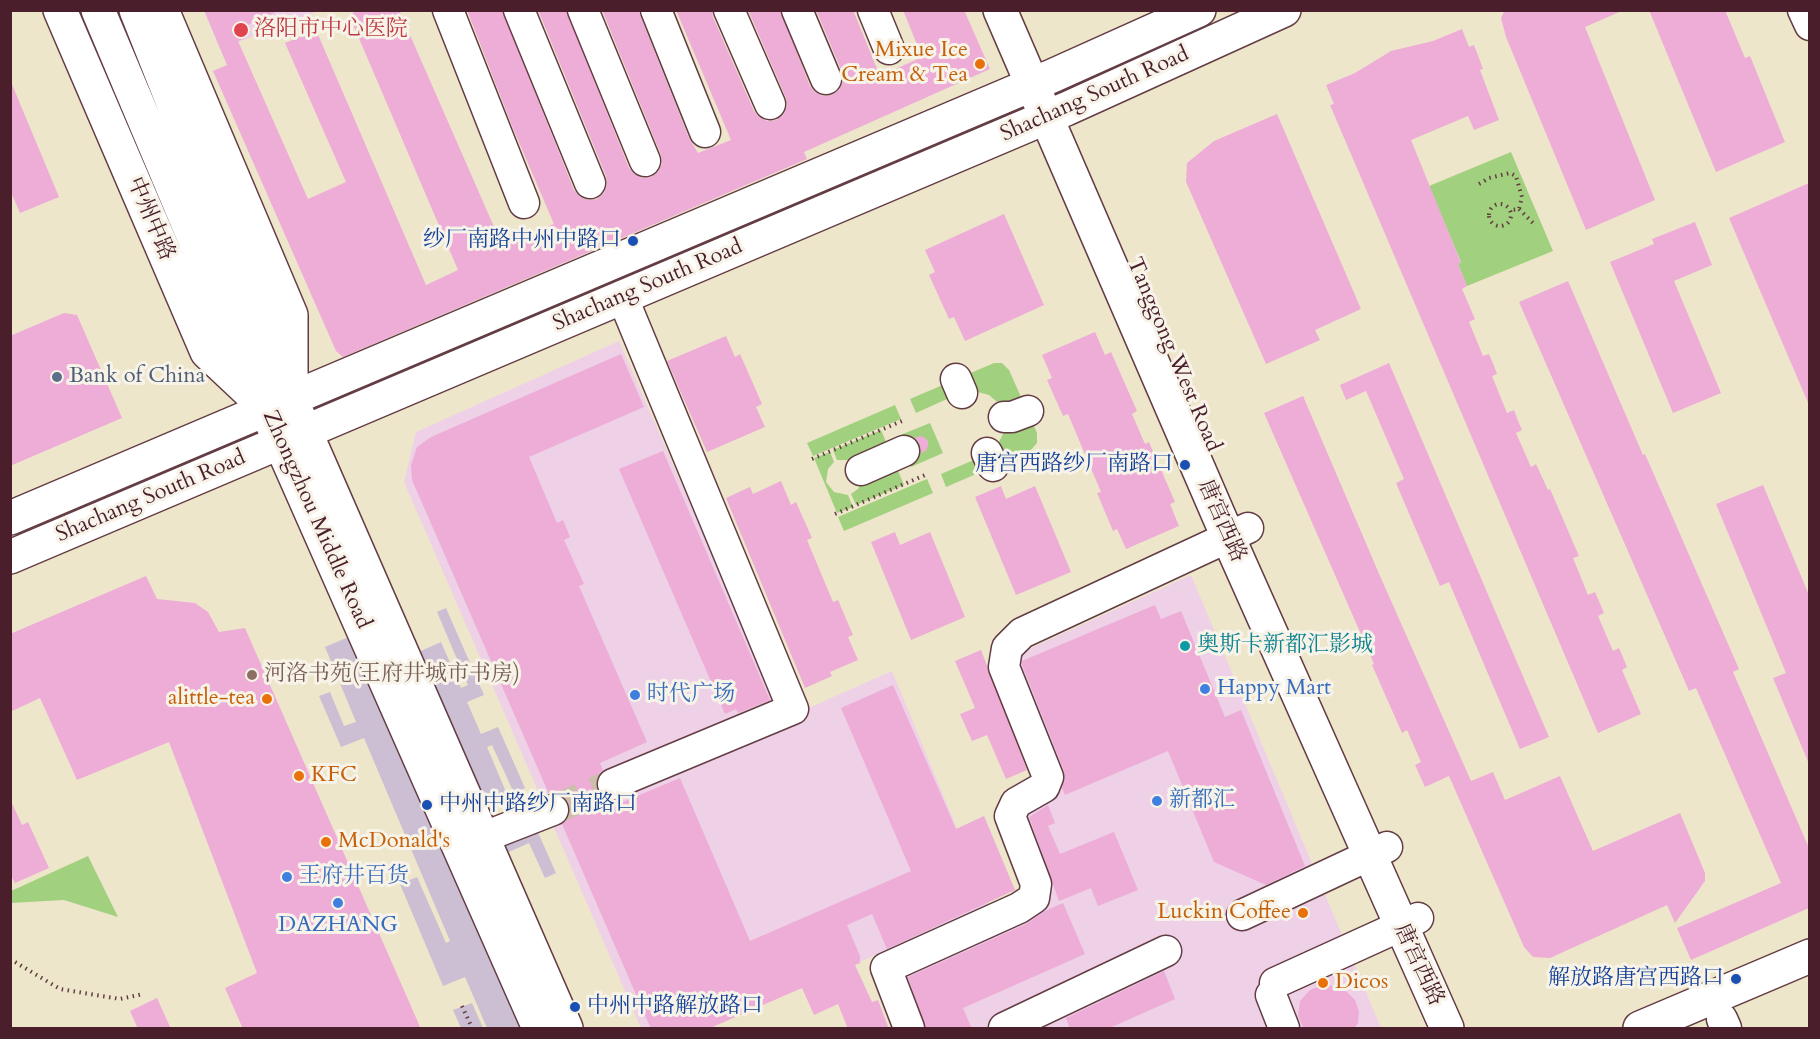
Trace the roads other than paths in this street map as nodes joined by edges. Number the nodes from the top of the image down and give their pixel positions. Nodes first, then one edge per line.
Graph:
1 (62, 10) edge
2 (98, 10) edge
3 (135, 10) edge
4 (162, 10) edge
5 (448, 10) edge
6 (519, 10) edge
7 (583, 10) edge
8 (656, 10) edge
9 (729, 10) edge
10 (797, 10) edge
11 (873, 10) edge
12 (1000, 10) edge
13 (1024, 10) edge
14 (1198, 10) edge
15 (1284, 10) edge
16 (1803, 10) edge
17 (1809, 26) edge
18 (889, 50) dead end
19 (826, 79) dead end
20 (1042, 81) junction
21 (770, 104) dead end
22 (1056, 113) junction
23 (142, 114) junction
24 (705, 132) dead end
25 (645, 161) dead end
26 (590, 183) dead end
27 (524, 203) dead end
28 (622, 296) junction
29 (279, 404) junction
30 (293, 436) junction
31 (904, 452) dead end
32 (861, 470) dead end
33 (10, 518) edge
34 (1238, 533) junction
35 (10, 557) edge
36 (613, 784) tunnel mouth
37 (553, 810) tunnel mouth
38 (484, 837) junction
39 (1378, 851) junction
40 (1242, 915) dead end
41 (1409, 922) junction
42 (1166, 951) dead end
43 (1809, 956) edge
44 (1809, 980) edge
45 (1716, 1025) edge
46 (539, 1029) edge
47 (566, 1029) edge
48 (909, 1029) edge
49 (1004, 1029) edge
50 (1284, 1029) edge
51 (1447, 1029) edge
52 (1468, 1029) edge
53 (1640, 1029) edge

1 - 23 main road
1 - 29 main road, 中州中路
2 - 23 main road, Zhongzhou Middle Road
3 - 29 main road, Zhongzhou Middle Road
4 - 29 main road
5 - 27 street
6 - 26 street
7 - 25 street
8 - 24 street
9 - 21 street
10 - 19 street
11 - 18 street
12 - 20 main road
13 - 20 main road, Tanggong West Road
14 - 20 main road, Shachang South Road
15 - 22 main road, Shachang South Road
16 - 17 street
20 - 22 main road, Tanggong West Road
20 - 29 main road, Shachang South Road
22 - 28 main road, Shachang South Road
22 - 34 main road, Tanggong West Road
23 - 29 main road, Zhongzhou Middle Road
28 - 30 main road, Shachang South Road
28 - 36 street
29 - 30 main road, Zhongzhou Middle Road
29 - 33 main road, Shachang South Road
30 - 35 main road, Shachang South Road
30 - 38 main road, Zhongzhou Middle Road
30 - 46 main road, Zhongzhou Middle Road
31 - 32 street
34 - 39 main road, 唐宫西路
34 - 48 street
37 - 38 street
38 - 47 main road, Zhongzhou Middle Road
39 - 40 street
39 - 41 main road, 唐宫西路
41 - 50 street
41 - 51 main road, 唐宫西路
41 - 52 main road
42 - 49 street
43 - 53 main road
44 - 45 main road

